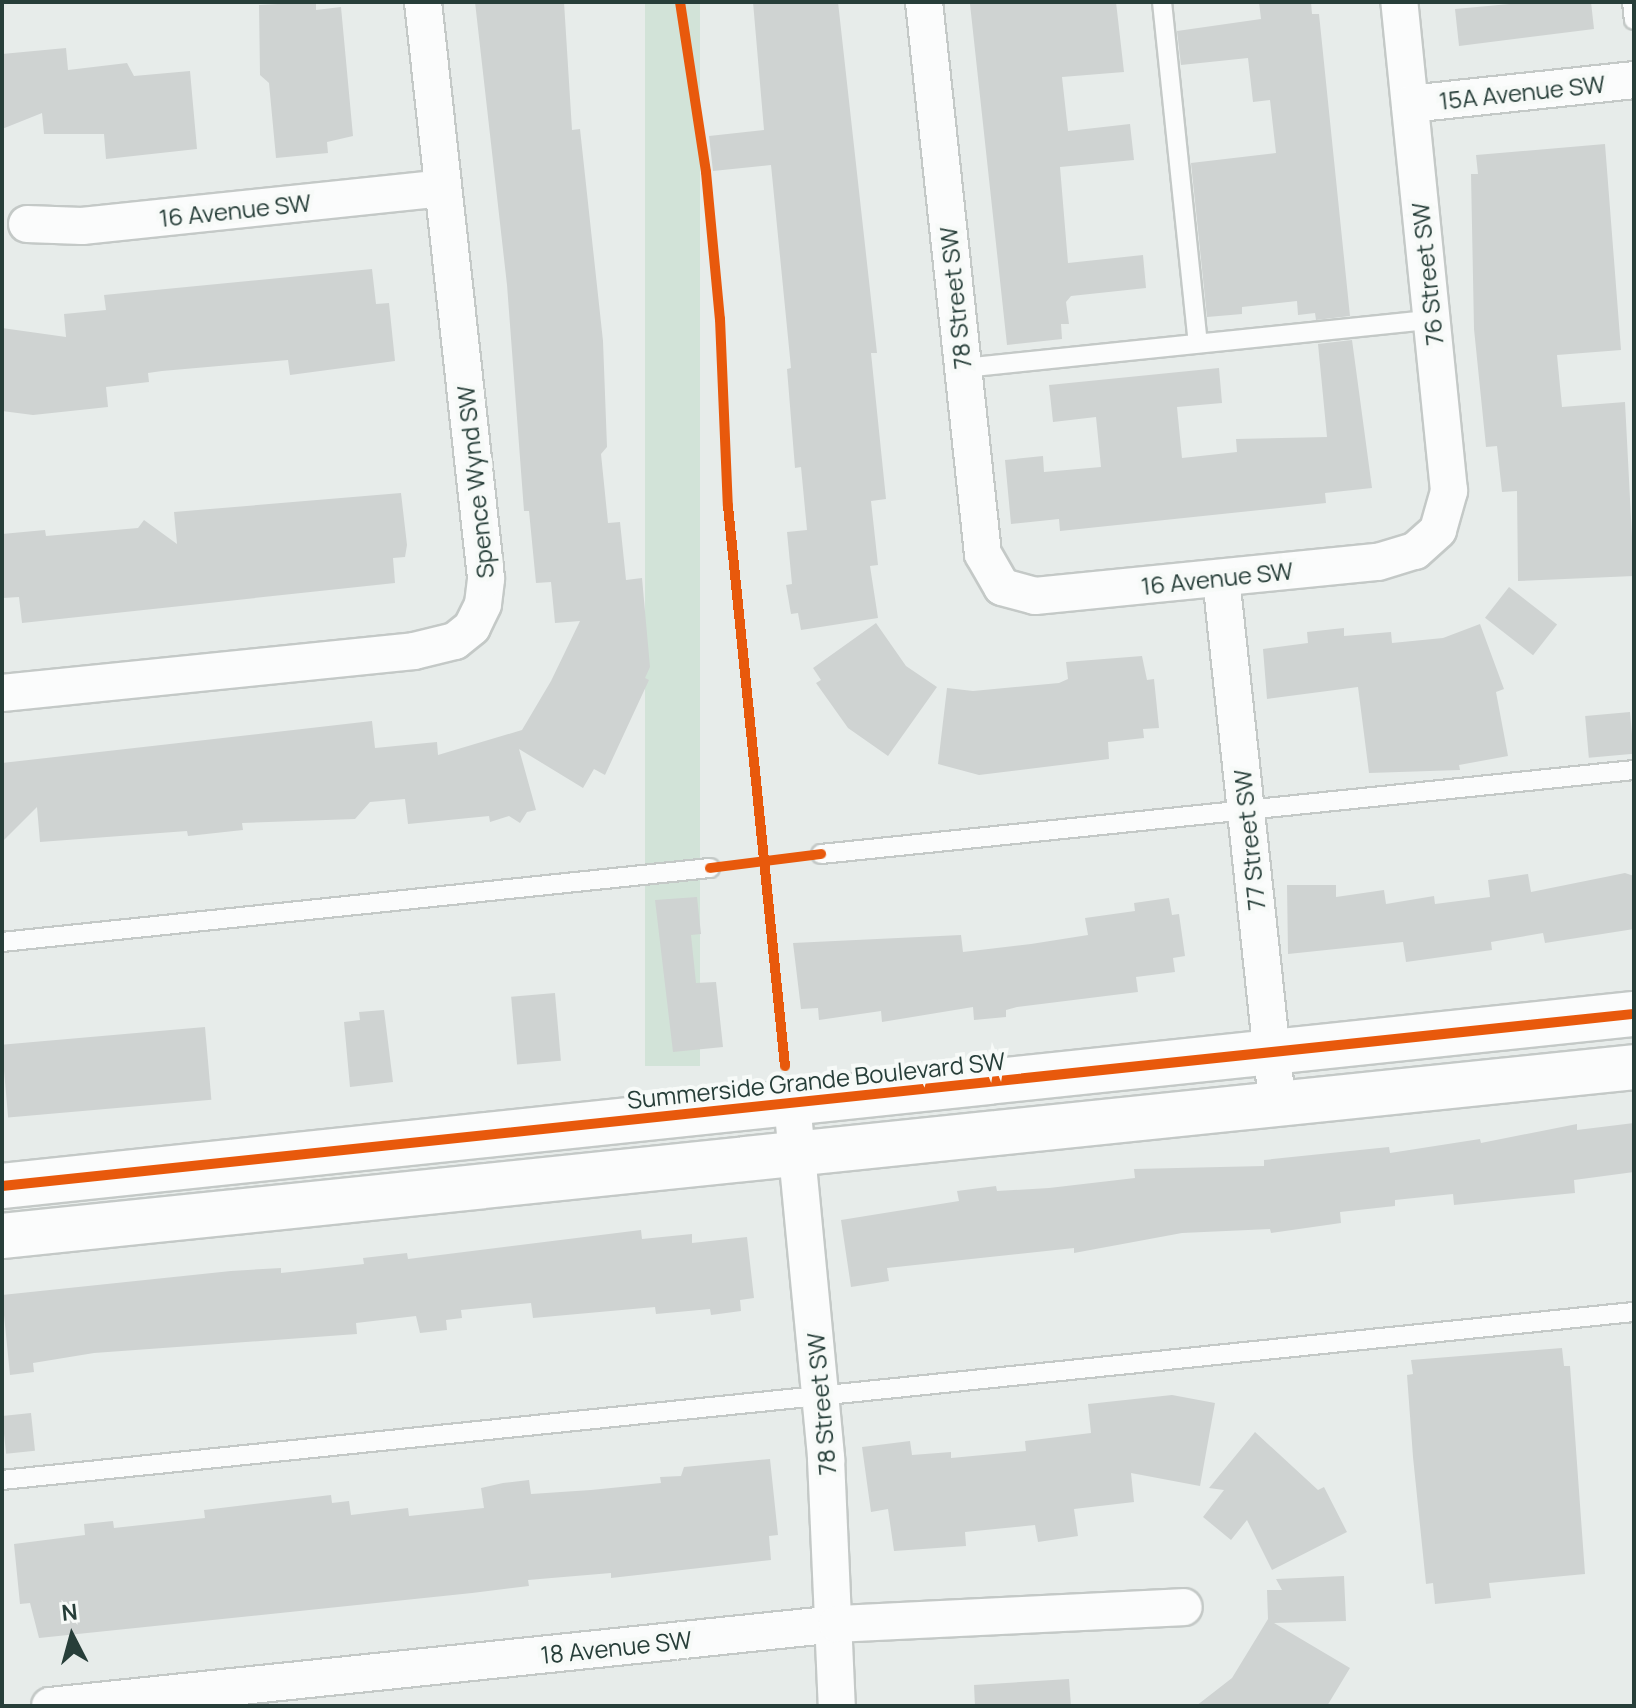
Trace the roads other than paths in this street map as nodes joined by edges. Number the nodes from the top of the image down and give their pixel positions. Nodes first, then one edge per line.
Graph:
1 (423, 2) edge
2 (924, 2) edge
3 (1162, 2) edge
4 (1399, 2) edge
5 (1632, 2) edge
6 (1634, 20) edge
7 (1634, 80) edge
8 (1410, 104) junction
9 (443, 188) junction
10 (27, 224) dead end
11 (1431, 320) junction
12 (1198, 343) junction
13 (963, 368) junction
14 (1428, 541) joint
15 (1221, 578) junction
16 (1002, 587) joint
17 (2, 693) edge
18 (1634, 770) edge
19 (1245, 811) junction
20 (821, 854) dead end
21 (710, 868) dead end
22 (2, 942) edge
23 (1634, 1014) edge
24 (1271, 1051) junction
25 (1634, 1067) edge
26 (1277, 1101) junction
27 (792, 1103) junction
28 (797, 1152) junction
29 (2, 1186) edge
30 (2, 1236) edge
31 (1634, 1312) edge
32 (821, 1394) junction
33 (2, 1480) edge
34 (1184, 1607) dead end
35 (837, 1624) junction
36 (50, 1706) edge
37 (837, 1706) edge

1 - 9 street, Spence Wynd SW
2 - 13 street, 78 Street SW
3 - 12 lane
4 - 8 street, 76 Street SW
5 - 6 lane
7 - 8 street, 15A Avenue SW
8 - 11 street, 76 Street SW
9 - 10 street, 16 Avenue SW
9 - 17 street, Spence Wynd SW
11 - 12 lane
11 - 14 street, 76 Street SW
12 - 13 lane
13 - 16 street, 78 Street SW
14 - 15 street, 16 Avenue SW
15 - 16 street, 16 Avenue SW
15 - 19 street, 77 Street SW
18 - 19 lane
19 - 20 lane
19 - 24 street, 77 Street SW
21 - 22 lane
23 - 24 street, Summerside Grande Boulevard SW
24 - 26 street, 77 Street SW
24 - 27 street, Summerside Grande Boulevard SW
25 - 26 street
26 - 28 street
27 - 28 street, 78 Street SW
27 - 29 street, Summerside Grande Boulevard SW
28 - 30 street
28 - 32 street, 78 Street SW
31 - 32 lane
32 - 33 lane
32 - 35 street, 78 Street SW
34 - 35 street, 18 Avenue SW
35 - 36 street, 18 Avenue SW
35 - 37 street, 78 Street SW

